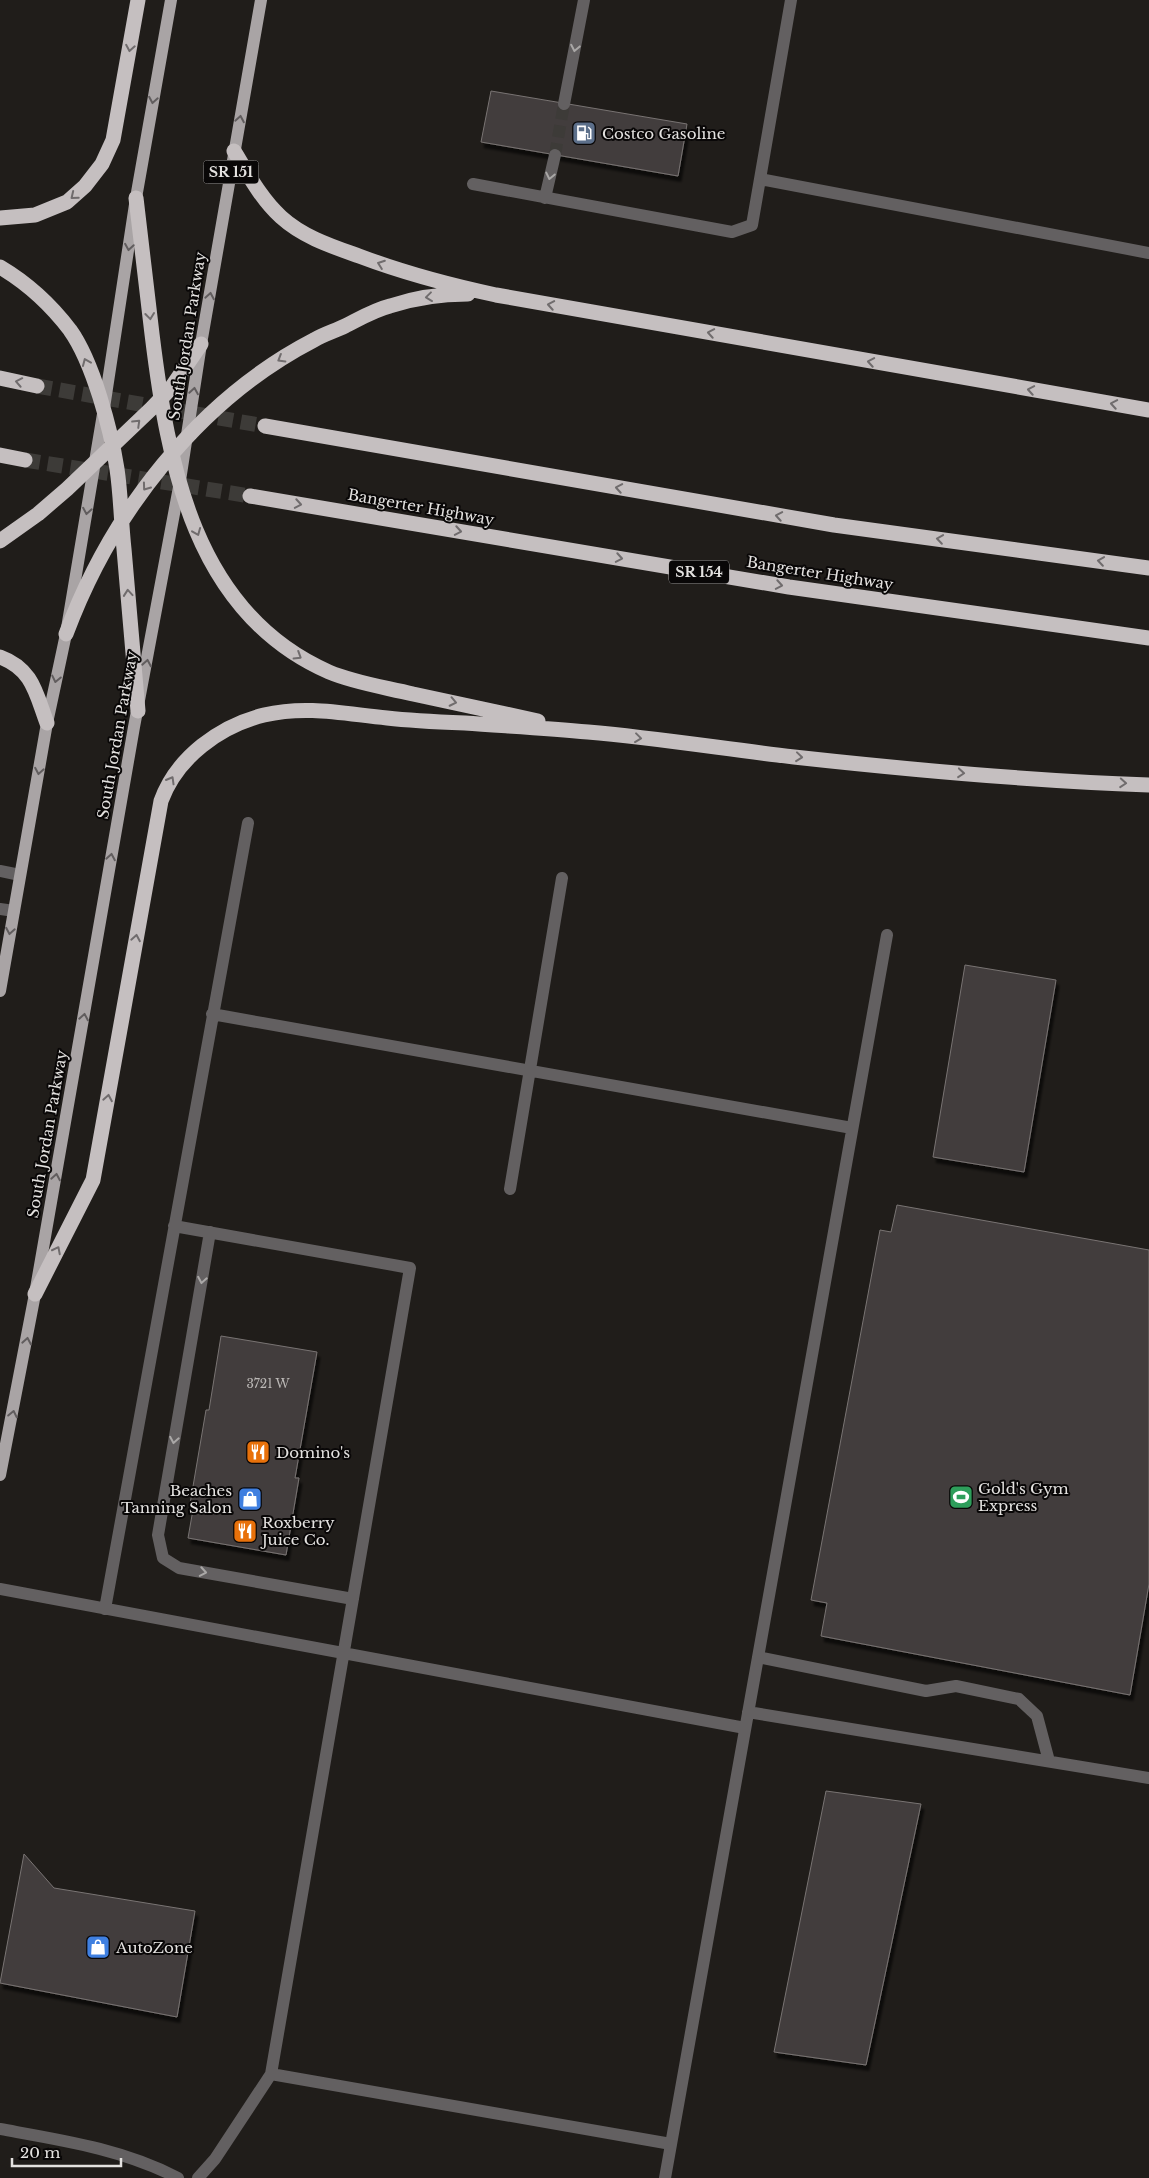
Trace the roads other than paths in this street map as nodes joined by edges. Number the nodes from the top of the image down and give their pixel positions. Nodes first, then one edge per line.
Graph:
1 (138, 0) edge
2 (171, 0) edge
3 (261, 0) edge
4 (584, 0) edge
5 (791, 0) edge
6 (564, 104) tunnel mouth
7 (234, 151) junction
8 (555, 155) tunnel mouth
9 (760, 179) junction
10 (473, 184) dead end
11 (136, 198) junction
12 (545, 198) junction
13 (0, 218) edge
14 (1149, 253) edge
15 (0, 266) edge
16 (496, 295) junction
17 (202, 344) junction
18 (0, 378) edge
19 (37, 386) tunnel mouth
20 (160, 399) junction
21 (104, 408) junction
22 (1149, 410) edge
23 (265, 426) tunnel mouth
24 (187, 438) junction
25 (113, 446) junction
26 (171, 454) junction
27 (0, 456) edge
28 (25, 460) tunnel mouth
29 (95, 463) junction
30 (179, 487) junction
31 (250, 496) tunnel mouth
32 (121, 521) junction
33 (0, 541) edge
34 (1149, 568) edge
35 (66, 634) junction
36 (1149, 638) edge
37 (0, 658) edge
38 (138, 711) junction
39 (47, 723) junction
40 (590, 732) junction
41 (1149, 784) edge
42 (248, 823) dead end
43 (0, 871) edge
44 (20, 875) junction
45 (562, 878) dead end
46 (0, 909) edge
47 (14, 911) junction
48 (887, 935) dead end
49 (0, 991) edge
50 (212, 1014) junction
51 (531, 1072) junction
52 (852, 1128) junction
53 (510, 1189) dead end
54 (174, 1226) junction
55 (210, 1232) junction
56 (35, 1294) junction
57 (0, 1475) edge
58 (0, 1589) edge
59 (353, 1599) junction
60 (105, 1609) junction
61 (344, 1653) junction
62 (758, 1657) junction
63 (748, 1712) junction
64 (745, 1728) junction
65 (1049, 1761) junction
66 (1149, 1778) edge
67 (271, 2074) junction
68 (0, 2129) edge
69 (671, 2144) junction
70 (178, 2178) edge
71 (198, 2178) edge
72 (665, 2178) edge

1 -> 13 highway
2 -> 11 main road
7 -> 3 main road, South Jordan Parkway / SR 151
4 -> 6 street
5 - 9 street
16 -> 7 highway
17 -> 7 main road, South Jordan Parkway / SR 151
8 -> 12 street
9 - 12 street
9 - 14 street
10 - 12 street
11 -> 20 highway
11 -> 21 main road
21 -> 15 highway
22 -> 16 highway
16 -> 24 highway
17 - 20 highway
24 -> 17 main road, South Jordan Parkway / SR 151
19 -> 18 highway
25 -> 20 highway
20 - 26 highway
21 - 25 highway
21 - 29 main road
34 -> 23 highway
24 - 26 highway
24 - 30 main road, South Jordan Parkway / SR 151
25 - 29 highway
25 - 32 highway
26 - 30 highway
26 -> 32 highway
27 - 28 highway
29 - 33 highway
29 -> 35 main road
38 -> 30 main road, South Jordan Parkway
30 -> 40 highway
31 -> 36 highway, Bangerter Highway / SR 154
32 - 35 highway
38 -> 32 highway
35 -> 39 main road
37 - 39 highway
56 -> 38 main road, South Jordan Parkway
39 -> 44 main road
40 -> 41 highway
56 -> 40 highway
42 - 50 street
43 - 44 street
44 - 47 main road
45 - 51 street
46 - 47 street
47 -> 49 main road
48 - 52 street
50 - 51 street
50 - 54 street
51 - 52 street
51 - 53 street
52 - 62 street
54 - 55 street
54 - 60 street
55 -> 59 street
55 - 59 street
57 -> 56 main road, South Jordan Parkway
58 - 60 street
59 - 61 street
60 - 61 street
61 - 64 street
61 - 67 street
62 - 63 street
62 - 65 street
63 - 64 street
63 - 65 street
64 - 69 street
65 - 66 street
67 - 69 street
67 - 71 street
68 - 70 street
69 - 72 street

